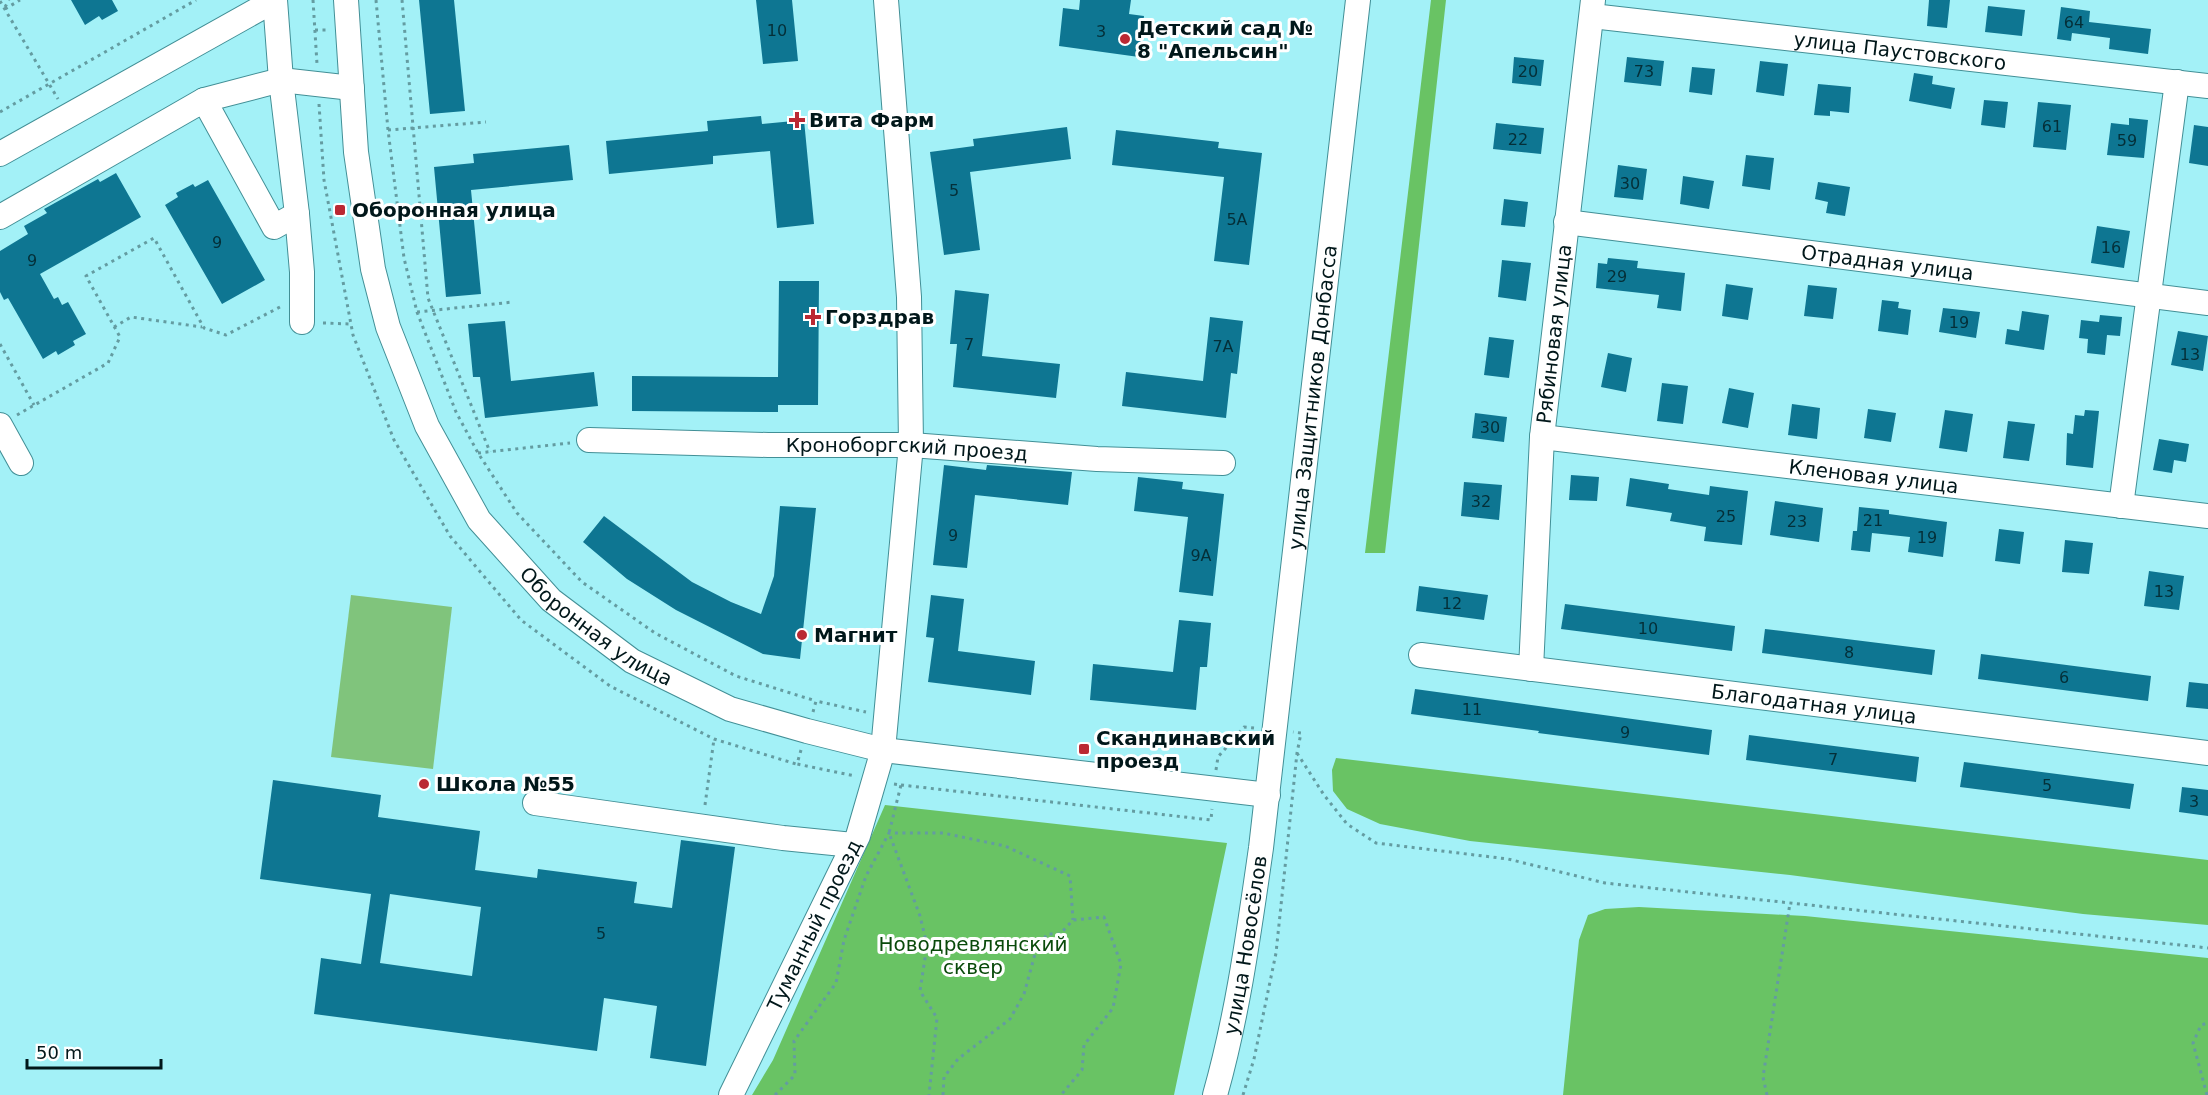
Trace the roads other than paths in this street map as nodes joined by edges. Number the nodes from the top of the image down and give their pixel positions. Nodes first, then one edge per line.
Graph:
1 (346, 0) edge
2 (886, 0) edge
3 (1358, 0) edge
4 (1592, 8) edge
5 (281, 80) junction
6 (2177, 82) junction
7 (2208, 86) edge
8 (352, 88) junction
9 (204, 100) junction
10 (0, 154) edge
11 (297, 214) junction
12 (0, 217) edge
13 (1566, 222) junction
14 (2148, 296) junction
15 (2208, 303) edge
16 (302, 322) road end
17 (4, 422) edge
18 (1542, 437) junction
19 (589, 440) road end
20 (911, 445) junction
21 (21, 463) dead end
22 (1223, 463) dead end
23 (2121, 506) junction
24 (2208, 516) edge
25 (1421, 655) dead end
26 (1532, 669) junction
27 (883, 750) junction
28 (2208, 753) edge
29 (1268, 795) junction
30 (535, 803) dead end
31 (853, 845) junction
32 (731, 1095) edge
33 (1215, 1095) edge

1 - 8 street, Оборонная улица
2 - 20 street
3 - 29 street, улица Защитников Донбасса
4 - 6 street, улица Паустовского
4 - 13 street, Рябиновая улица
5 - 8 street
5 - 9 street
5 - 10 street
5 - 11 street
6 - 7 street, улица Паустовского
6 - 14 street
8 - 27 street, Оборонная улица
9 - 11 street
9 - 12 street
11 - 16 street
13 - 14 street, Отрадная улица
13 - 18 street, Рябиновая улица
14 - 15 street, Отрадная улица
14 - 23 street
17 - 21 street
18 - 23 street, Кленовая улица
18 - 26 street, Рябиновая улица
19 - 20 street, Кроноборгский проезд
20 - 22 street, Кроноборгский проезд
20 - 27 street
23 - 24 street, Кленовая улица
25 - 26 street, Благодатная улица
26 - 28 street, Благодатная улица
27 - 29 street, Оборонная улица
27 - 31 street, Туманный проезд
29 - 33 street, улица Новосёлов
30 - 31 street
31 - 32 street, Туманный проезд

